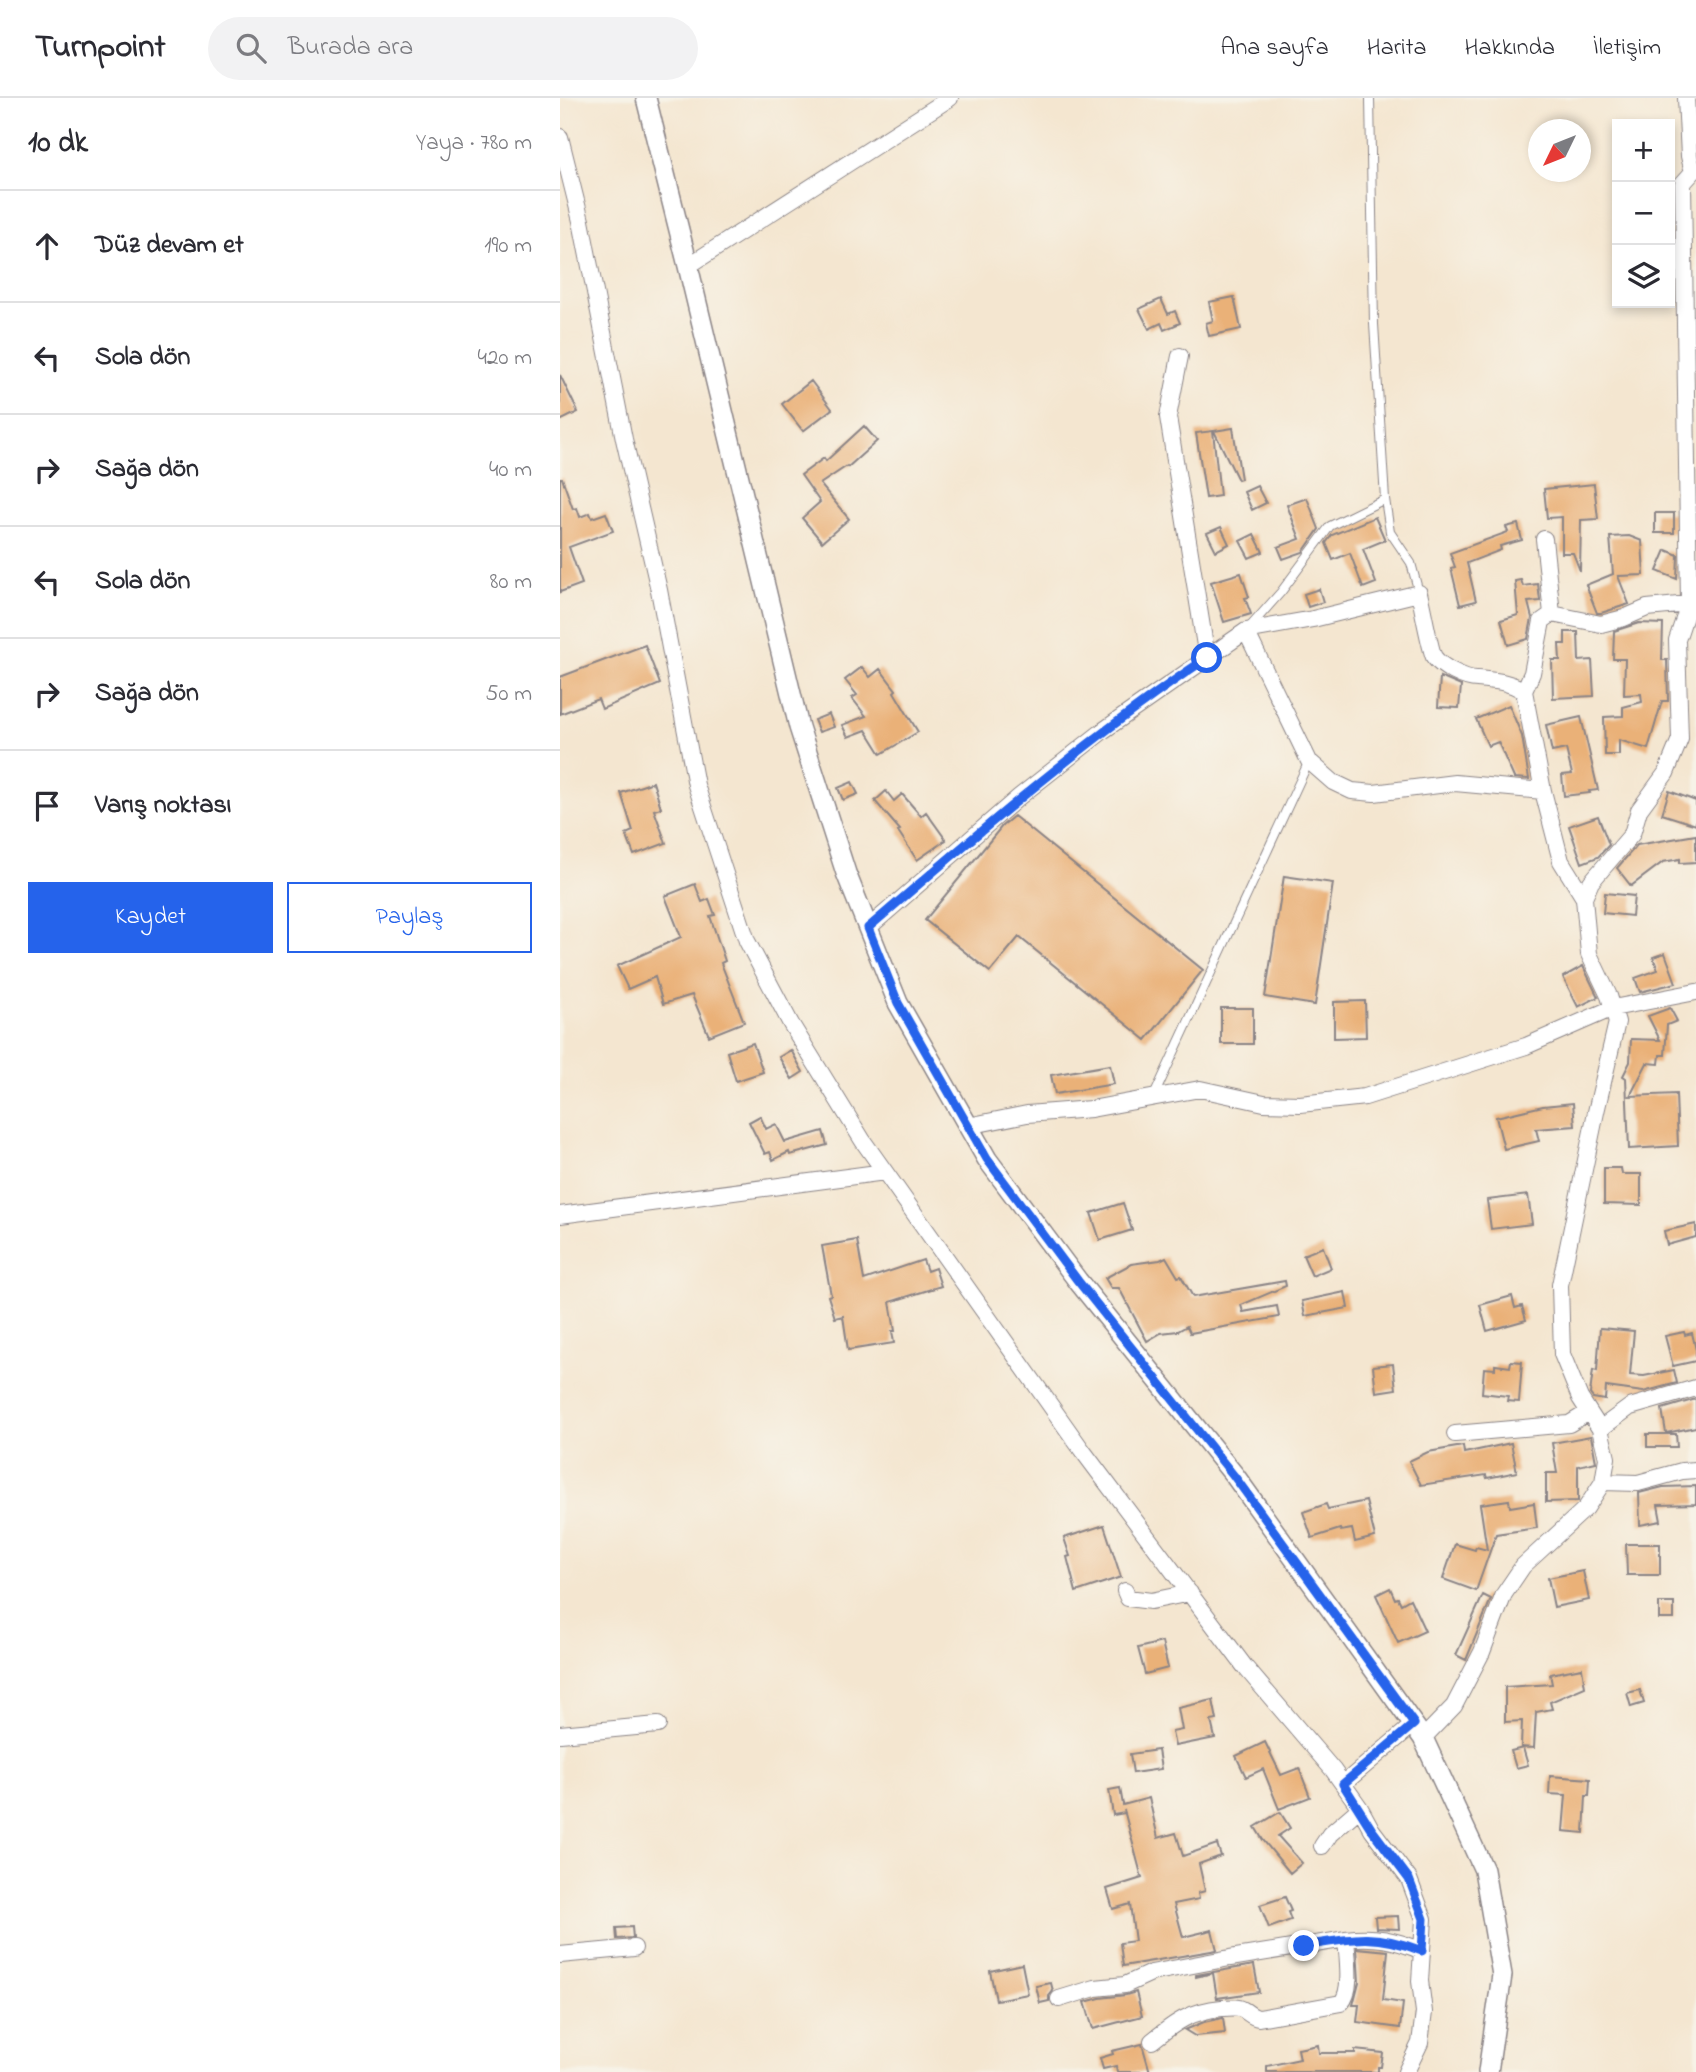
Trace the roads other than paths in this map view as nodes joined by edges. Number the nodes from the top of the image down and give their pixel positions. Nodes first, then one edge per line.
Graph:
1 (646, 98) edge
2 (950, 98) edge
3 (1370, 98) edge
4 (1686, 98) edge
5 (560, 137) edge
6 (688, 266) junction
7 (1180, 356) dead end
8 (1385, 499) junction
9 (1544, 539) dead end
10 (1419, 593) junction
11 (1689, 604) junction
12 (1552, 614) junction
13 (1246, 631) junction
14 (1207, 658) junction
15 (1524, 691) junction
16 (1309, 761) junction
17 (1544, 791) junction
18 (1584, 898) junction
19 (868, 928) junction
20 (1696, 992) edge
21 (1613, 1008) junction
22 (1153, 1098) junction
23 (968, 1126) junction
24 (885, 1172) junction
25 (560, 1215) edge
26 (1696, 1388) edge
27 (1589, 1412) junction
28 (1600, 1429) junction
29 (1455, 1434) dead end
30 (1696, 1470) edge
31 (1603, 1482) junction
32 (1125, 1591) dead end
33 (1190, 1593) junction
34 (658, 1725) dead end
35 (1419, 1731) junction
36 (560, 1734) edge
37 (1343, 1784) junction
38 (1360, 1808) junction
39 (1322, 1846) dead end
40 (1346, 1938) junction
41 (634, 1948) dead end
42 (1422, 1951) junction
43 (560, 1955) edge
44 (1059, 1999) dead end
45 (1152, 2041) dead end
46 (1406, 2072) edge
47 (1488, 2072) edge

1 - 6 street
2 - 6 street
3 - 8 lane
4 - 11 street
5 - 24 street
6 - 19 street
7 - 14 street
8 - 10 lane
8 - 13 lane
9 - 12 street
10 - 13 street
10 - 15 street
11 - 12 street
11 - 18 street
12 - 15 street
13 - 14 street
13 - 16 street
14 - 19 street
15 - 17 street
16 - 17 street
16 - 22 lane
17 - 18 street
18 - 21 street
19 - 23 street
20 - 21 street
21 - 22 street
21 - 27 street
22 - 23 street
23 - 35 street
24 - 25 street
24 - 33 street
26 - 28 street
27 - 28 street
27 - 29 street
28 - 31 street
30 - 31 street
31 - 35 street
32 - 33 street
33 - 37 street
34 - 36 street
35 - 37 street
35 - 47 street
37 - 38 street
38 - 39 street
38 - 42 street
40 - 42 street
40 - 44 street
40 - 45 street
41 - 43 street
42 - 46 street

